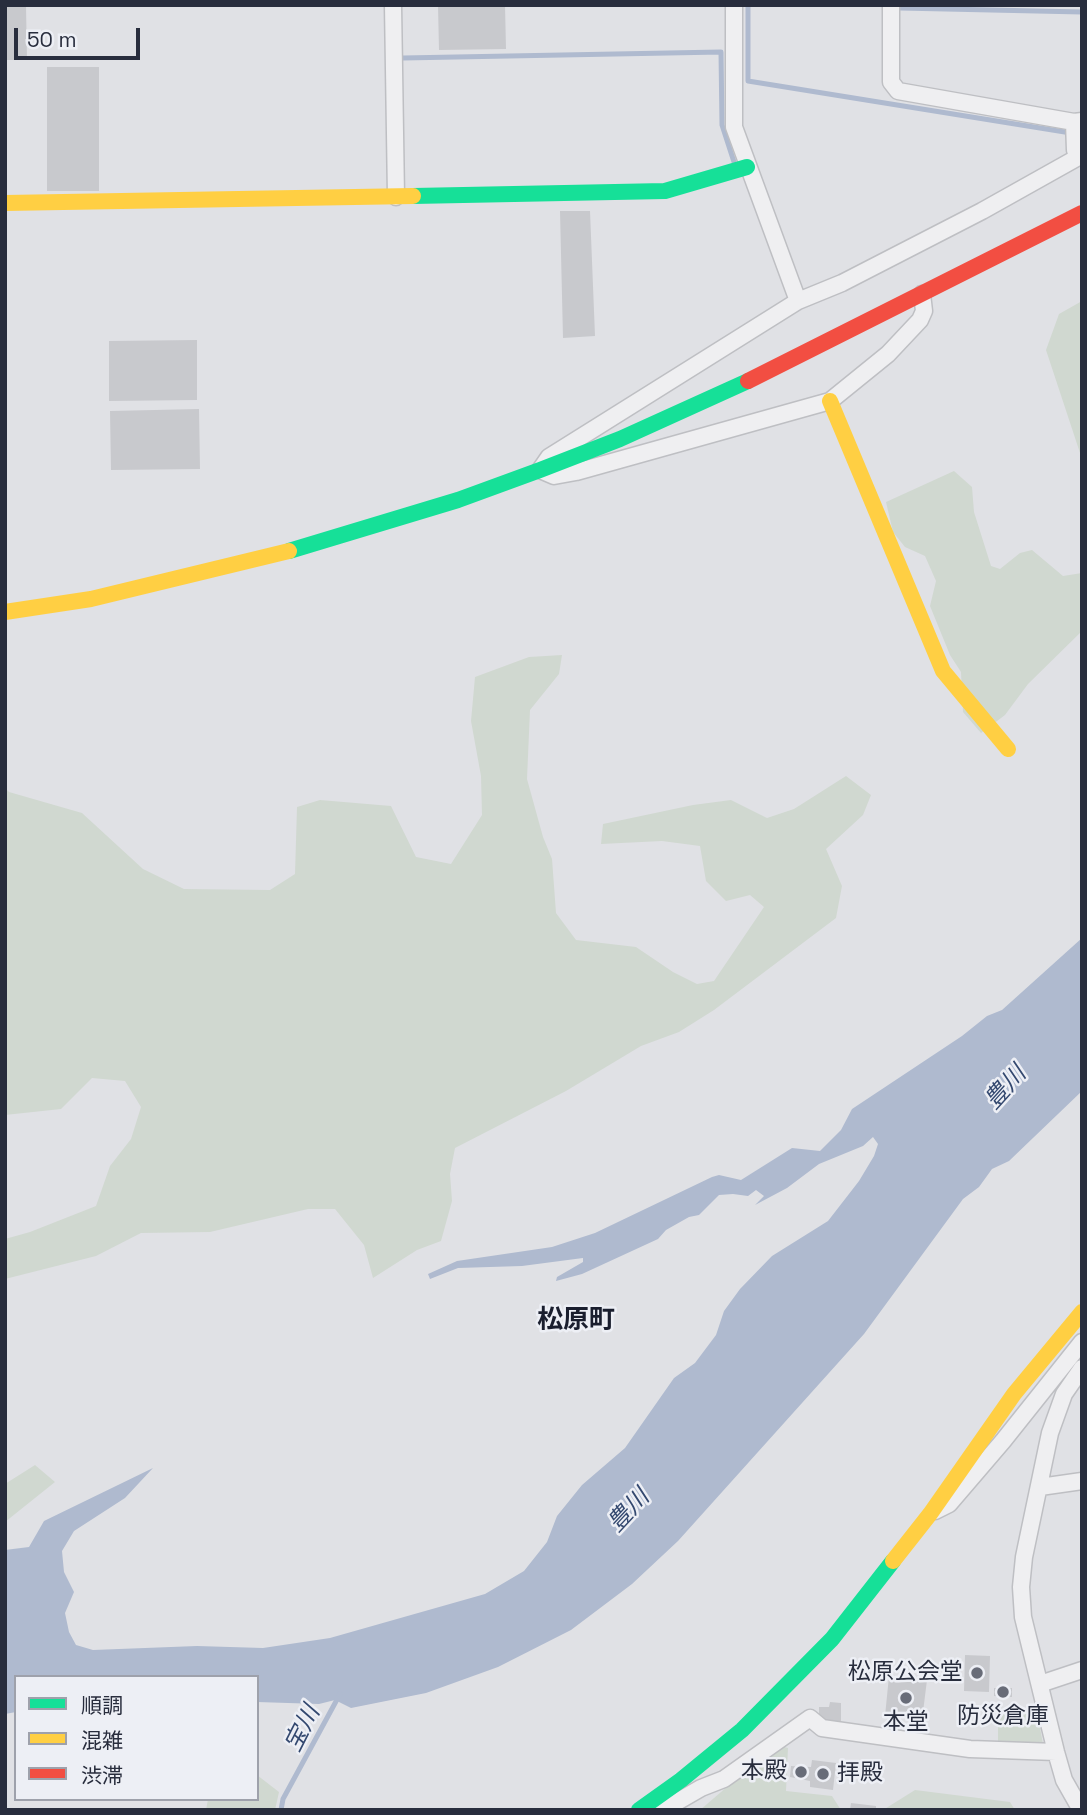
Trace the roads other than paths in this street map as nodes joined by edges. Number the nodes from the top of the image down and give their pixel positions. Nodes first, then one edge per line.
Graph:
1 (393, 5) edge
2 (734, 5) edge
3 (891, 5) edge
4 (1076, 123) edge
5 (1078, 154) edge
6 (747, 167) junction
7 (397, 197) junction
8 (5, 204) edge
9 (1082, 213) edge
10 (922, 294) junction
11 (798, 301) junction
12 (830, 401) junction
13 (540, 471) junction
14 (5, 612) edge
15 (1008, 749) dead end
16 (1082, 1312) edge
17 (1082, 1342) edge
18 (1082, 1368) edge
19 (1082, 1481) edge
20 (1040, 1487) junction
21 (930, 1514) junction
22 (1082, 1670) edge
23 (1040, 1684) junction
24 (1056, 1752) junction
25 (1080, 1805) edge
26 (639, 1810) edge
27 (663, 1810) edge

1 - 7 street
2 - 6 street
3 - 4 street
4 - 5 street
5 - 11 street
6 - 7 street
6 - 11 street
7 - 8 street
9 - 10 street
10 - 12 street
10 - 13 street
11 - 13 street
12 - 13 street
12 - 15 street
13 - 14 street
16 - 21 street
17 - 21 street
18 - 20 street
19 - 20 street
20 - 23 street
21 - 26 street
22 - 23 street
23 - 24 street
24 - 25 street
24 - 27 street

